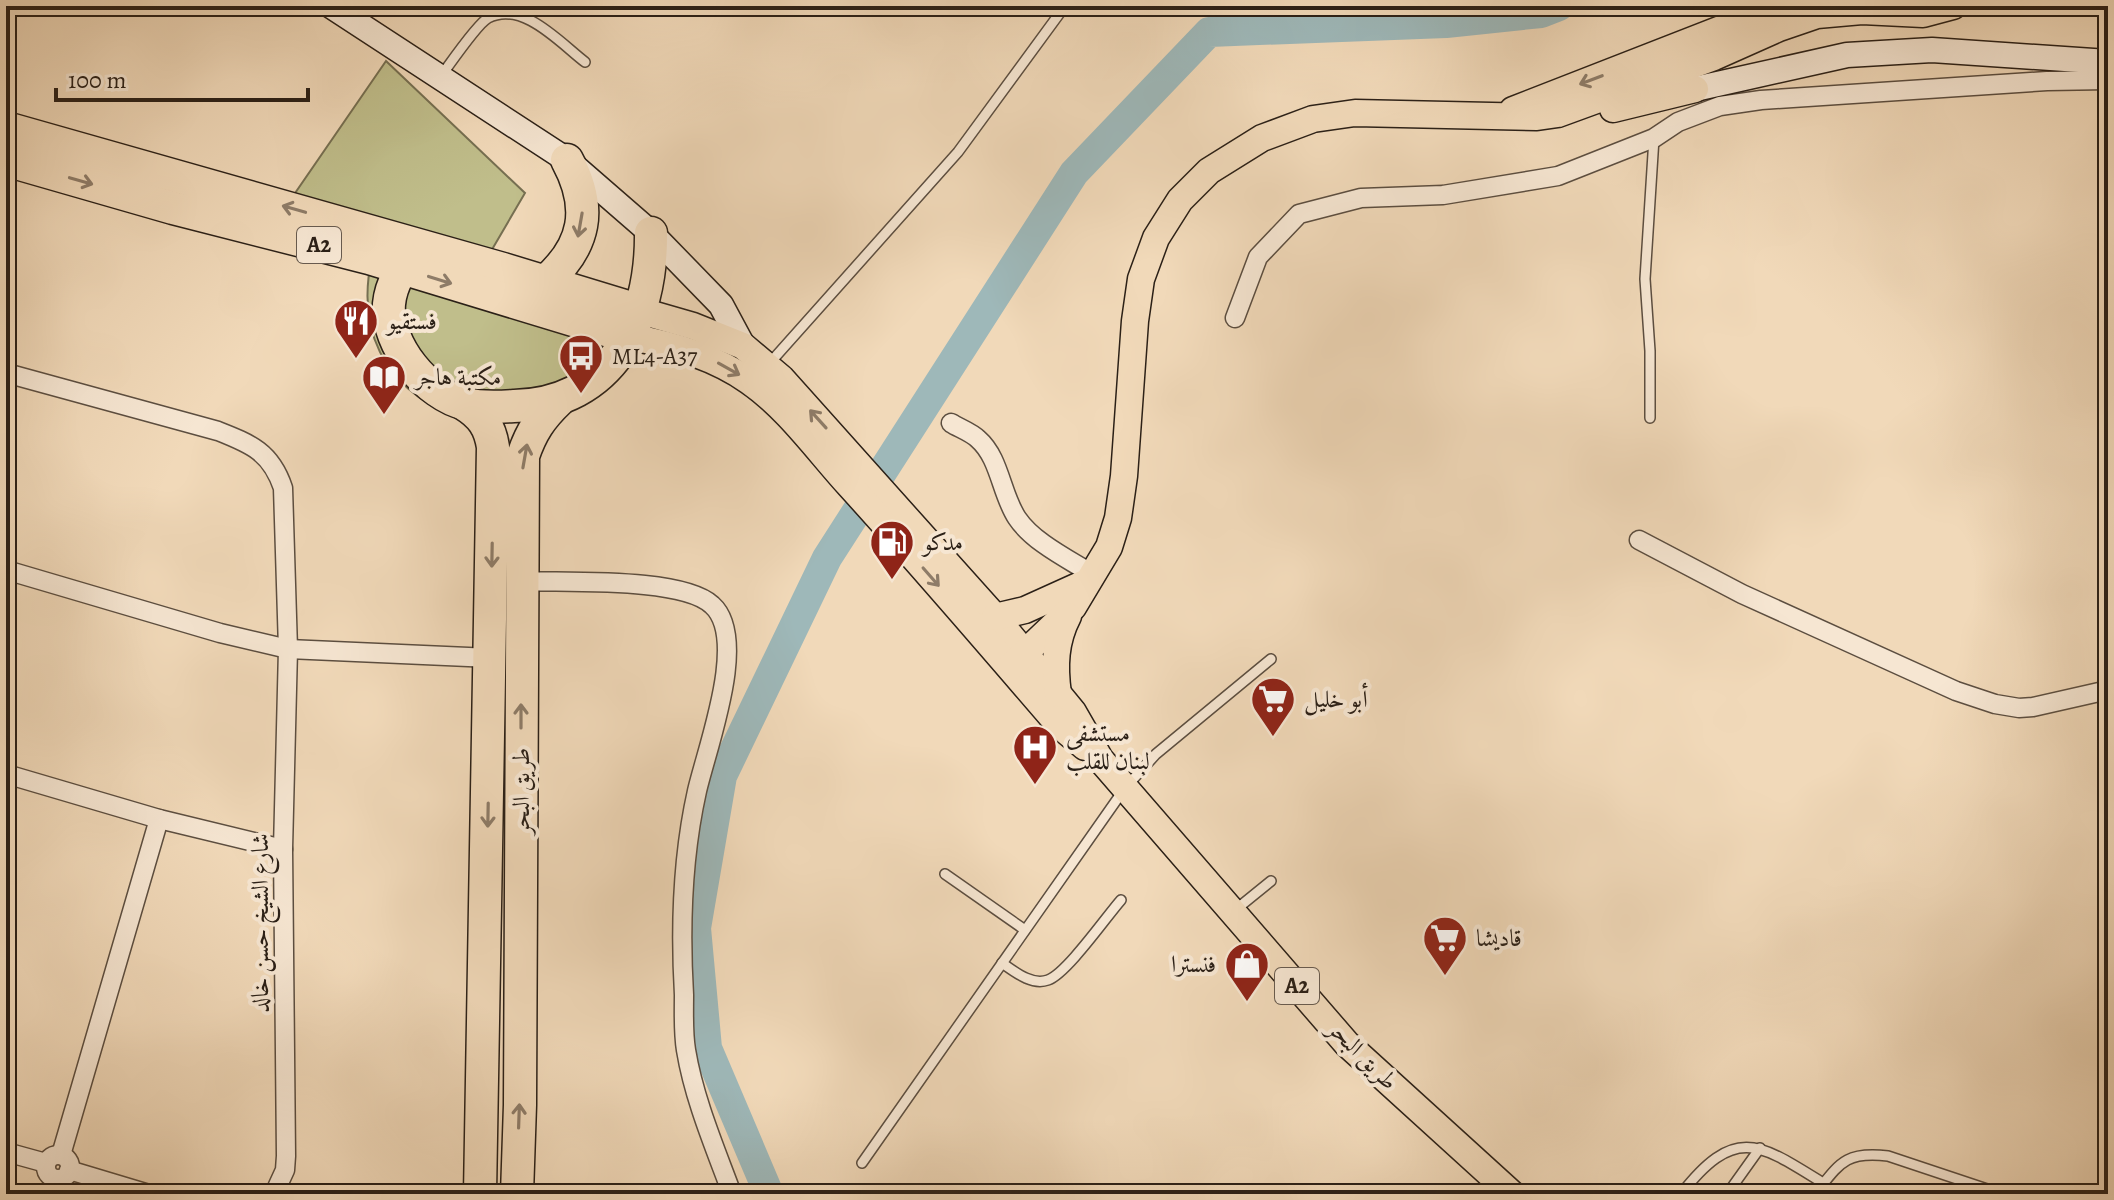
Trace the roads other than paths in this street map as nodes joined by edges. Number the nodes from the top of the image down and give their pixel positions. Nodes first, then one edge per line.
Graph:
1 (331, 6) edge
2 (1065, 6) edge
3 (1780, 6) edge
4 (1953, 6) edge
5 (1704, 48) junction
6 (585, 62) dead end
7 (1668, 62) junction
8 (2108, 62) edge
9 (1768, 71) junction
10 (441, 77) junction
11 (2108, 80) edge
12 (1695, 89) junction
13 (1558, 114) junction
14 (1502, 115) junction
15 (6, 128) edge
16 (1654, 138) junction
17 (6, 160) edge
18 (567, 160) junction
19 (184, 178) junction
20 (173, 208) junction
21 (651, 233) junction
22 (328, 247) junction
23 (411, 257) junction
24 (545, 282) junction
25 (388, 307) junction
26 (1235, 318) dead end
27 (621, 320) junction
28 (743, 346) junction
29 (768, 365) junction
30 (6, 373) edge
31 (559, 400) junction
32 (464, 404) junction
33 (1650, 418) dead end
34 (951, 423) dead end
35 (874, 498) junction
36 (1639, 540) dead end
37 (6, 570) edge
38 (1090, 578) junction
39 (523, 581) junction
40 (974, 594) junction
41 (1038, 604) junction
42 (1073, 607) junction
43 (995, 617) junction
44 (288, 649) junction
45 (491, 658) junction
46 (1271, 659) dead end
47 (1017, 660) junction
48 (2108, 690) edge
49 (1058, 694) junction
50 (1100, 759) junction
51 (6, 774) edge
52 (1125, 788) junction
53 (159, 819) junction
54 (283, 849) junction
55 (945, 874) dead end
56 (1271, 881) dead end
57 (1121, 900) dead end
58 (1234, 911) junction
59 (1025, 930) junction
60 (1002, 963) junction
61 (1760, 1148) junction
62 (6, 1152) edge
63 (862, 1163) dead end
64 (56, 1172) edge
65 (1823, 1183) junction
66 (1730, 1190) dead end
67 (149, 1194) edge
68 (274, 1194) edge
69 (480, 1194) edge
70 (517, 1194) edge
71 (732, 1194) edge
72 (1512, 1194) edge
73 (1681, 1194) edge
74 (1815, 1194) edge
75 (2002, 1194) edge

1 - 10 street
2 - 29 lane
3 - 5 main road
4 - 5 main road
5 - 7 main road
5 - 9 street
6 - 10 lane
7 - 12 street
7 - 13 main road
7 -> 14 main road
8 - 9 street
9 - 12 street
10 - 18 street
11 - 16 street
12 - 13 main road
13 - 14 main road
14 - 38 main road
15 - 19 highway, A2
16 - 26 street
16 - 33 lane
17 -> 20 highway, A2
18 - 21 street
18 -> 24 highway
19 - 20 highway
23 -> 19 highway, A2
20 - 22 highway, A2
21 - 27 highway
21 - 28 street
22 - 23 highway, A2
22 - 25 highway
23 - 24 highway, طريق البحر / A2
23 - 25 highway
23 -> 27 highway, A2
24 - 27 highway, طريق البحر / A2
25 - 32 highway, طريق البحر
27 - 28 main road, طريق البحر / A2
27 - 31 highway, طريق البحر
27 -> 35 main road, طريق البحر / A2
28 - 29 main road, طريق البحر / A2
35 -> 29 main road, طريق البحر / A2
30 - 44 street, شارع الشيخ حسن خالد
31 - 32 highway, طريق البحر
39 -> 31 highway, طريق البحر
32 -> 45 highway, طريق البحر
34 - 38 street
35 - 40 main road, طريق البحر / A2
35 -> 47 main road, طريق البحر / A2
36 - 48 street
37 - 44 street
38 - 41 main road
38 - 42 main road
70 -> 39 highway, طريق البحر
39 - 71 street
40 - 41 main road
40 - 43 main road, طريق البحر / A2
41 - 43 main road
42 - 47 main road
42 - 49 main road
43 - 47 main road, طريق البحر / A2
44 - 45 street
44 - 54 street, شارع الشيخ حسن خالد
45 -> 69 highway, طريق البحر
46 - 52 lane
47 - 49 main road, طريق البحر / A2
47 - 50 main road, طريق البحر / A2
49 - 50 main road, طريق البحر / A2
50 - 52 main road, طريق البحر / A2
51 - 53 street
52 - 58 main road, طريق البحر / A2
52 - 59 lane
53 - 54 street
53 - 64 street
54 - 68 street, شارع الشيخ حسن خالد
55 - 59 lane
56 - 58 lane
57 - 60 lane
58 - 72 main road, طريق البحر / A2
59 - 60 lane
60 - 63 lane
61 - 65 lane
61 - 66 lane
61 - 73 lane
62 - 64 street
64 - 67 street
65 - 74 lane
65 - 75 lane

